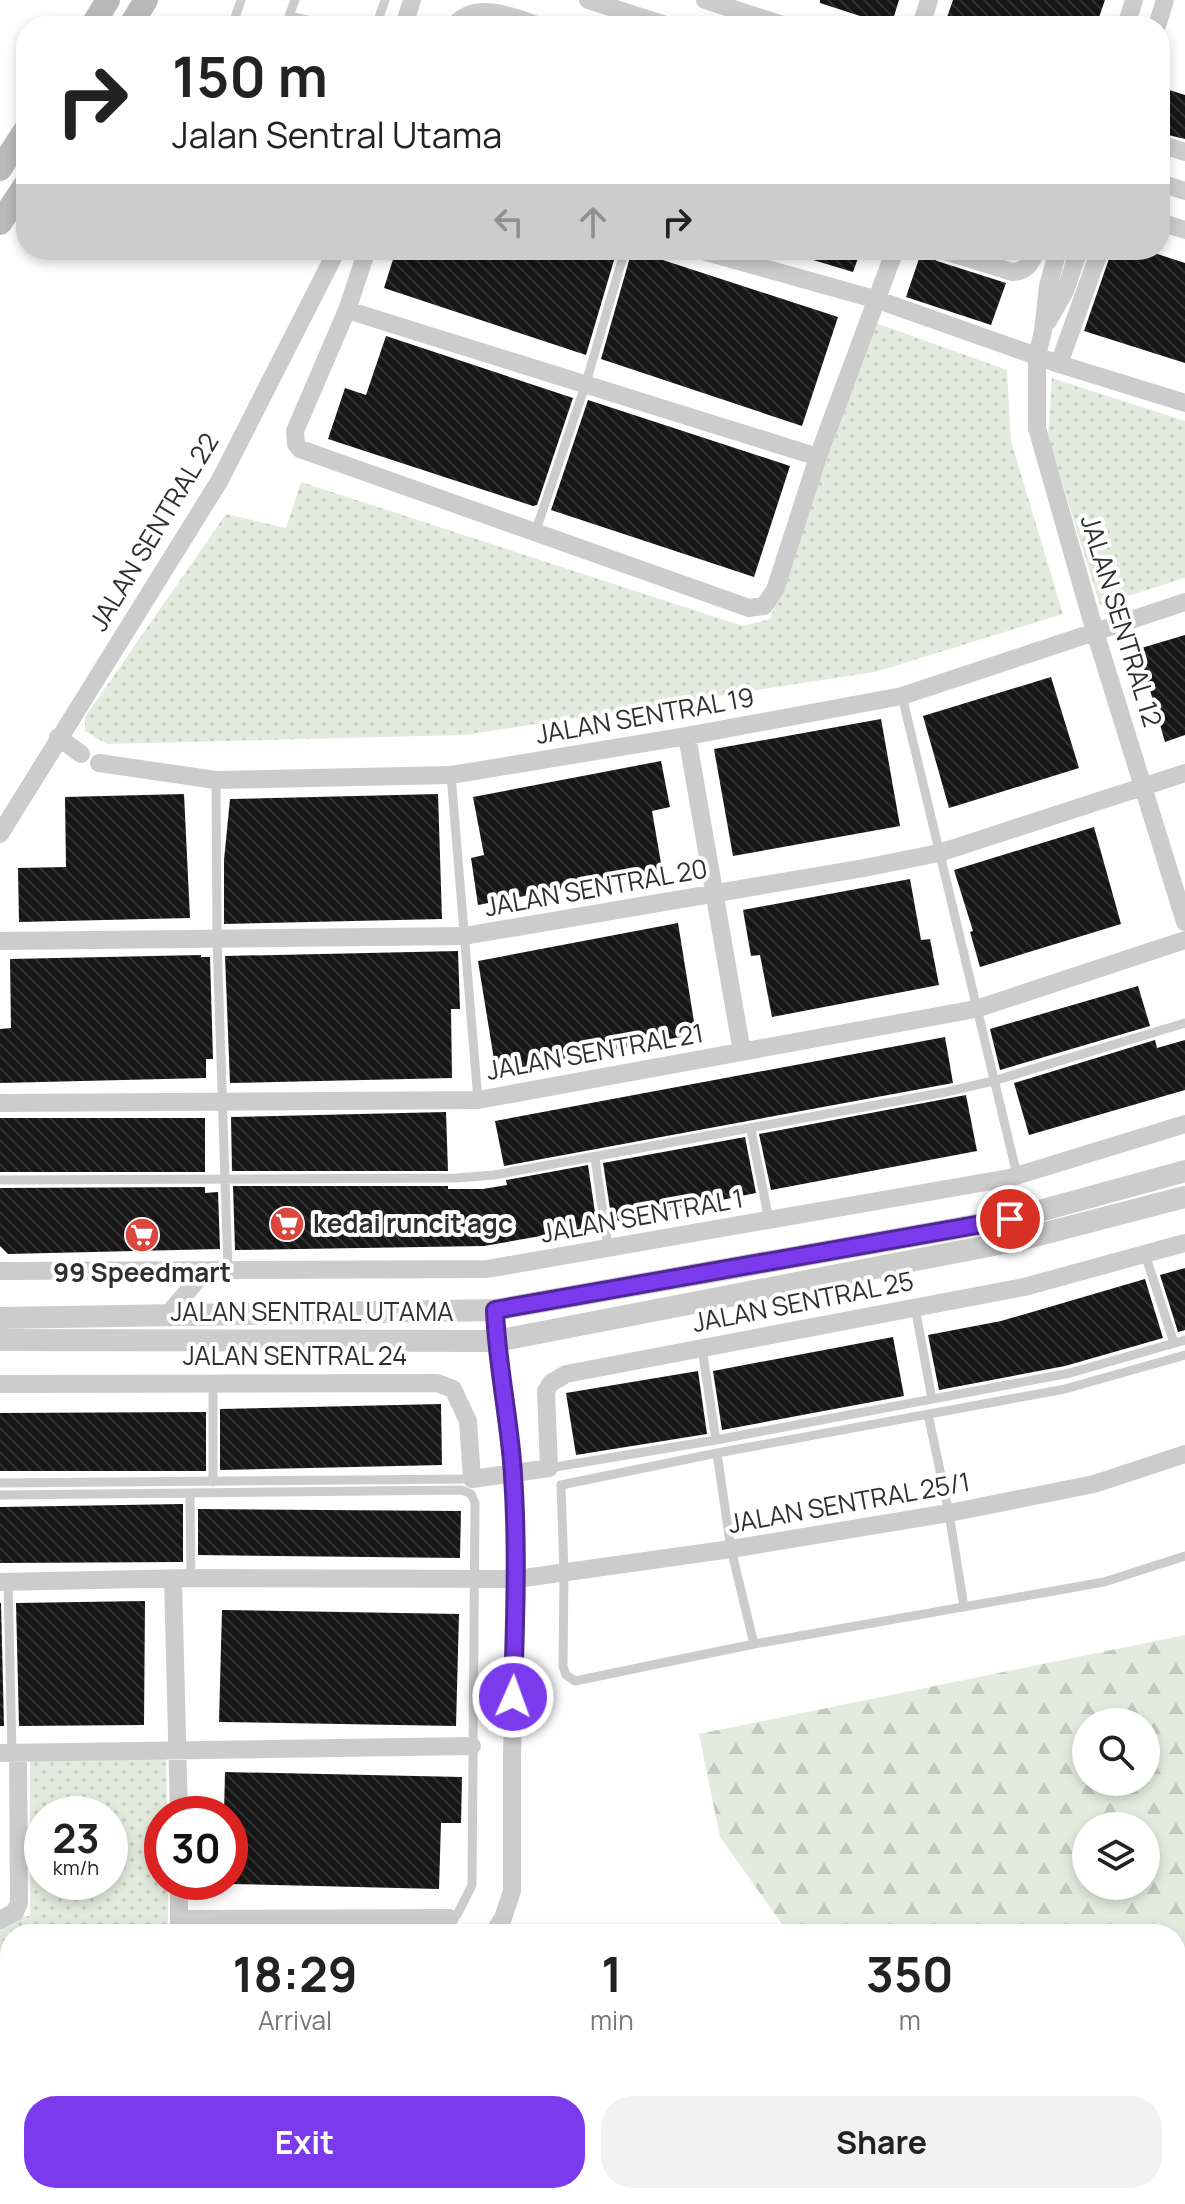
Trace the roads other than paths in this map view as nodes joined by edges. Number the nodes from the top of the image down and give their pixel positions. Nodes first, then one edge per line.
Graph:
1 (588, 0) edge
2 (709, 1) edge
3 (465, 16) edge
4 (513, 16) edge
5 (638, 16) edge
6 (755, 16) edge
7 (16, 144) edge
8 (0, 169) edge
9 (16, 199) edge
10 (0, 223) edge
11 (332, 260) edge
12 (364, 260) edge
13 (622, 260) edge
14 (735, 260) edge
15 (892, 260) edge
16 (973, 260) edge
17 (1033, 260) edge
18 (1055, 260) edge
19 (1076, 260) edge
20 (1096, 260) edge
21 (878, 300) junction
22 (347, 310) junction
23 (1043, 331) junction
24 (1037, 356) junction
25 (1059, 364) junction
26 (585, 386) junction
27 (1185, 403) edge
28 (818, 457) junction
29 (535, 534) junction
30 (1185, 602) edge
31 (1095, 632) junction
32 (902, 696) junction
33 (687, 736) junction
34 (58, 737) junction
35 (81, 754) dead end
36 (99, 763) dead end
37 (1185, 773) edge
38 (451, 775) junction
39 (216, 780) junction
40 (1144, 786) junction
41 (0, 834) edge
42 (939, 853) junction
43 (714, 894) junction
44 (1185, 922) edge
45 (464, 936) junction
46 (217, 940) junction
47 (1185, 940) edge
48 (0, 941) edge
49 (976, 1009) junction
50 (1185, 1023) edge
51 (742, 1052) junction
52 (993, 1081) junction
53 (478, 1100) junction
54 (222, 1101) junction
55 (0, 1103) edge
56 (1185, 1124) edge
57 (751, 1130) junction
58 (595, 1158) junction
59 (1185, 1171) edge
60 (1017, 1175) junction
61 (0, 1180) edge
62 (226, 1181) junction
63 (1185, 1197) edge
64 (769, 1220) junction
65 (1185, 1243) edge
66 (608, 1248) junction
67 (1145, 1254) junction
68 (228, 1270) junction
69 (0, 1271) edge
70 (205, 1271) junction
71 (915, 1307) junction
72 (495, 1310) junction
73 (169, 1313) junction
74 (0, 1318) edge
75 (0, 1340) edge
76 (1185, 1340) edge
77 (496, 1341) junction
78 (1174, 1343) junction
79 (701, 1348) junction
80 (1183, 1356) edge
81 (1185, 1370) edge
82 (213, 1383) junction
83 (0, 1384) edge
84 (932, 1399) junction
85 (928, 1414) junction
86 (716, 1440) junction
87 (717, 1453) junction
88 (1185, 1454) edge
89 (549, 1468) junction
90 (513, 1474) junction
91 (472, 1479) junction
92 (213, 1482) junction
93 (0, 1483) edge
94 (190, 1493) junction
95 (0, 1495) edge
96 (949, 1513) junction
97 (731, 1549) junction
98 (1185, 1556) edge
99 (564, 1574) junction
100 (182, 1578) junction
101 (473, 1578) junction
102 (517, 1579) junction
103 (4, 1582) edge
104 (964, 1607) junction
105 (754, 1644) junction
106 (472, 1746) junction
107 (178, 1749) junction
108 (10, 1753) edge
109 (179, 1796) edge
110 (179, 1900) edge
111 (450, 1918) joint
112 (0, 1920) edge
113 (179, 1924) edge
114 (269, 1924) edge
115 (499, 1924) edge

1 - 5 street
2 - 6 street
3 - 4 street
7 - 8 main road
9 - 10 main road
11 - 34 street, JALAN SENTRAL 22
12 - 22 street
13 - 26 lane
14 - 21 street
15 - 21 street
16 - 17 street
18 - 23 street, JALAN SENTRAL 12
19 - 23 street, JALAN SENTRAL 12
20 - 25 street
21 - 24 street
21 - 28 street
22 - 26 street
22 - 29 street
23 - 24 street, JALAN SENTRAL 12
24 - 25 street
24 - 31 street, JALAN SENTRAL 12
25 - 27 street
26 - 28 street
26 - 29 lane
28 - 29 street
30 - 31 street, JALAN SENTRAL 19
31 - 32 street, JALAN SENTRAL 19
31 - 40 street, JALAN SENTRAL 12
32 - 33 street, JALAN SENTRAL 19
32 - 42 lane
33 - 38 street, JALAN SENTRAL 19
33 - 43 street
34 - 35 street
34 - 41 street, JALAN SENTRAL 22
36 - 39 street, JALAN SENTRAL 19
37 - 40 street, JALAN SENTRAL 20
38 - 39 street, JALAN SENTRAL 19
38 - 45 lane
39 - 46 lane
40 - 42 street, JALAN SENTRAL 20
40 - 44 street, JALAN SENTRAL 12
42 - 43 street, JALAN SENTRAL 20
42 - 49 lane
43 - 45 street, JALAN SENTRAL 20
43 - 51 street
45 - 46 street, JALAN SENTRAL 20
45 - 53 lane
46 - 48 street, JALAN SENTRAL 20
46 - 54 lane
47 - 49 street, JALAN SENTRAL 21
49 - 51 street, JALAN SENTRAL 21
49 - 52 lane
50 - 52 lane
51 - 53 street, JALAN SENTRAL 21
52 - 57 lane
52 - 60 lane
53 - 54 street, JALAN SENTRAL 21
54 - 55 street, JALAN SENTRAL 21
54 - 62 lane
56 - 60 street, JALAN SENTRAL 1
57 - 58 lane
57 - 64 lane
58 - 62 lane
58 - 66 lane
59 - 72 street, JALAN SENTRAL UTAMA
60 - 64 street, JALAN SENTRAL 1
61 - 62 lane
62 - 68 lane
63 - 77 street, JALAN SENTRAL UTAMA
64 - 66 street, JALAN SENTRAL 1
65 - 67 street, JALAN SENTRAL 25
66 - 68 street, JALAN SENTRAL 1
67 - 71 street, JALAN SENTRAL 25
67 - 78 lane
68 - 70 street, JALAN SENTRAL 1
69 - 70 street, JALAN SENTRAL 1
70 - 73 street
71 - 79 street, JALAN SENTRAL 25
71 - 84 lane
72 - 73 street, JALAN SENTRAL UTAMA
72 - 77 street
73 - 74 street, JALAN SENTRAL UTAMA
75 - 77 street, JALAN SENTRAL UTAMA
76 - 78 lane
77 - 90 street
78 - 84 lane
79 - 86 lane
79 - 89 street, JALAN SENTRAL 25
80 - 81 lane
80 - 85 lane
82 - 83 street, JALAN SENTRAL 24
82 - 91 street, JALAN SENTRAL 24
82 - 92 lane
84 - 86 lane
85 - 87 lane
85 - 96 lane
86 - 89 lane
87 - 97 lane
87 - 99 lane
88 - 96 street, JALAN SENTRAL 25/1
89 - 90 street
90 - 91 street
90 - 102 street
91 - 92 lane
92 - 93 lane
94 - 95 lane
94 - 100 lane
94 - 101 lane
96 - 97 street, JALAN SENTRAL 25/1
96 - 104 lane
97 - 99 street, JALAN SENTRAL 25/1
97 - 105 lane
98 - 104 lane
99 - 102 street, JALAN SENTRAL 25/1
99 - 105 lane
100 - 101 street, JALAN SENTRAL 25/1
100 - 103 street, JALAN SENTRAL 25/1
100 - 107 street
101 - 102 street, JALAN SENTRAL 25/1
101 - 106 lane
102 - 115 street
103 - 108 lane
104 - 105 lane
106 - 107 street
106 - 111 lane
107 - 108 street
107 - 109 street
108 - 112 street
110 - 113 street
111 - 114 street

